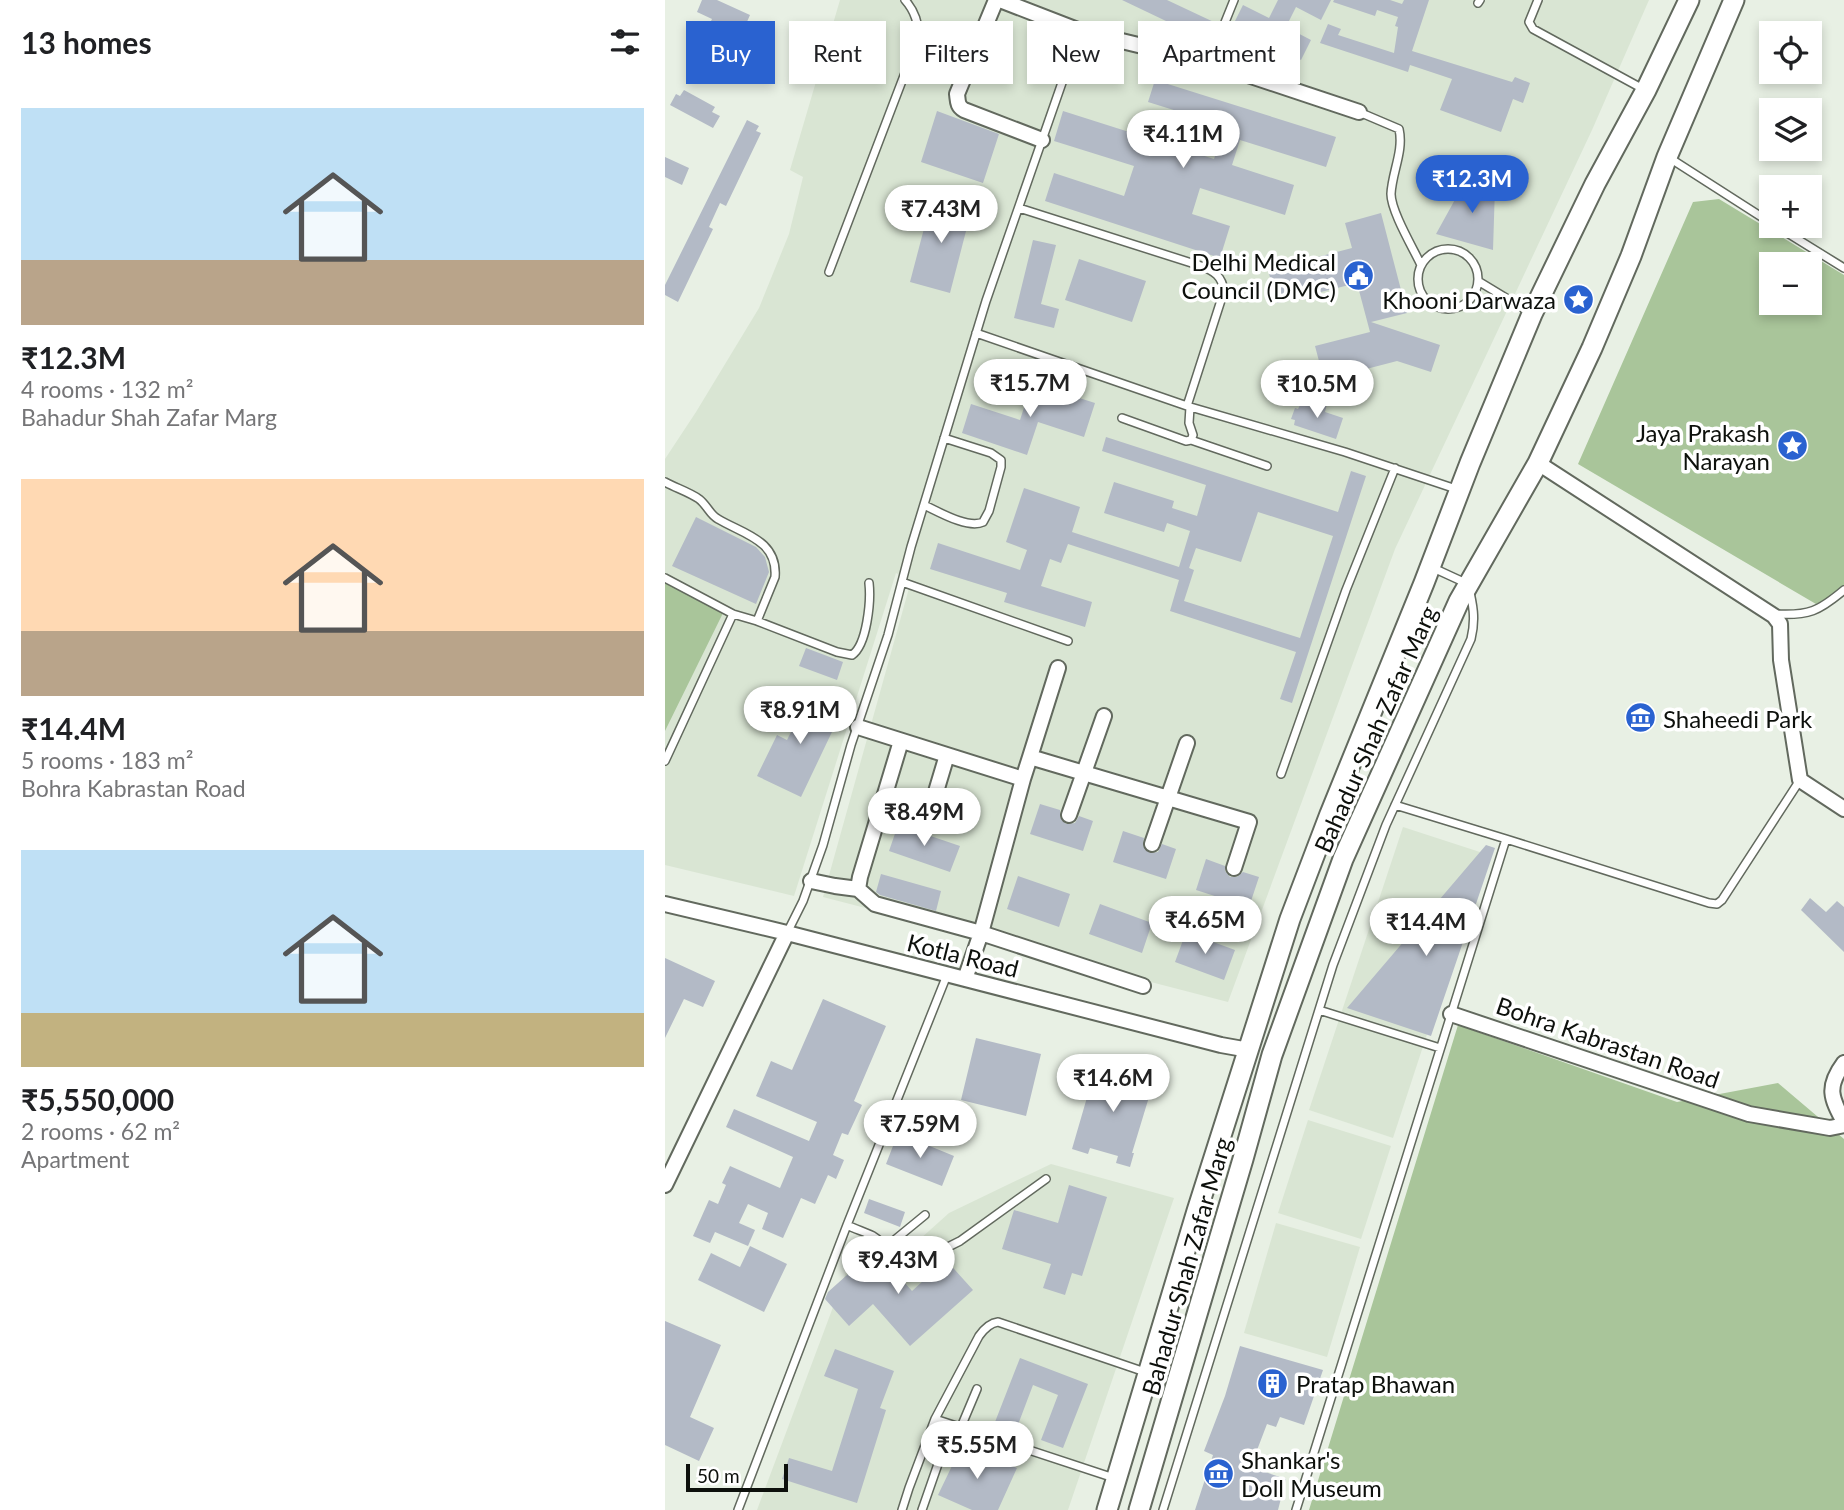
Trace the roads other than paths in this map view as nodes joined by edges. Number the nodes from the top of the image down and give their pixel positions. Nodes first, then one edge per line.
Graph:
1 (905, 0) edge
2 (998, 0) edge
3 (1234, 0) edge
4 (1538, 0) edge
5 (1689, 0) edge
6 (1734, 0) edge
7 (1054, 21) edge
8 (1226, 21) edge
9 (1062, 84) edge
10 (1275, 84) edge
11 (1646, 90) junction
12 (1359, 112) joint
13 (1042, 140) junction
14 (1667, 157) junction
15 (1019, 208) junction
16 (1759, 215) edge
17 (1795, 238) edge
18 (1421, 265) junction
19 (1844, 268) edge
20 (829, 272) dead end
21 (1478, 281) junction
22 (1532, 314) junction
23 (977, 333) junction
24 (1188, 406) junction
25 (1122, 418) dead end
26 (944, 438) junction
27 (1191, 440) junction
28 (1538, 463) junction
29 (1267, 466) dead end
30 (1395, 468) junction
31 (665, 482) edge
32 (1459, 490) junction
33 (924, 505) junction
34 (1430, 567) junction
35 (665, 578) edge
36 (902, 582) junction
37 (869, 583) dead end
38 (1468, 584) junction
39 (1844, 590) edge
40 (733, 614) junction
41 (1772, 614) junction
42 (757, 621) junction
43 (1068, 641) dead end
44 (1059, 668) dead end
45 (1104, 716) dead end
46 (858, 727) junction
47 (901, 741) junction
48 (1187, 743) dead end
49 (947, 755) junction
50 (1030, 757) junction
51 (665, 761) edge
52 (1084, 773) junction
53 (1281, 774) dead end
54 (1023, 779) junction
55 (1800, 780) junction
56 (1168, 797) junction
57 (1395, 805) junction
58 (1844, 809) edge
59 (1069, 815) dead end
60 (929, 816) dead end
61 (1506, 839) junction
62 (1153, 844) dead end
63 (1234, 868) dead end
64 (811, 881) junction
65 (857, 889) junction
66 (665, 904) edge
67 (787, 933) junction
68 (981, 933) junction
69 (947, 974) junction
70 (965, 979) junction
71 (1143, 986) dead end
72 (1319, 1010) junction
73 (1451, 1014) junction
74 (1440, 1048) junction
75 (1249, 1050) junction
76 (1844, 1063) edge
77 (1844, 1123) edge
78 (1046, 1179) dead end
79 (665, 1185) edge
80 (925, 1215) dead end
81 (847, 1225) junction
82 (886, 1247) junction
83 (1149, 1374) junction
84 (977, 1389) dead end
85 (935, 1419) junction
86 (961, 1427) junction
87 (1117, 1479) junction
88 (738, 1510) edge
89 (902, 1510) edge
90 (922, 1510) edge
91 (1107, 1510) edge
92 (1139, 1510) edge
93 (1163, 1510) edge
94 (1296, 1510) edge

1 - 20 lane
2 - 7 street
2 - 13 street
3 - 8 lane
4 - 11 lane
5 - 11 main road, Bahadur Shah Zafar Marg
6 - 14 main road, Bahadur Shah Zafar Marg
9 - 13 lane
10 - 12 street
11 - 22 main road, Bahadur Shah Zafar Marg
12 - 18 lane
13 - 15 lane
14 - 16 lane
14 - 28 main road, Bahadur Shah Zafar Marg
15 - 23 lane
15 - 24 lane
17 - 19 lane
18 - 21 lane
18 - 21 lane
21 - 22 lane
22 - 32 main road, Bahadur Shah Zafar Marg
23 - 24 lane
23 - 26 lane
24 - 27 lane
24 - 30 lane
25 - 27 lane
26 - 33 lane
26 - 33 lane
27 - 29 lane
28 - 38 main road, Bahadur Shah Zafar Marg
28 - 41 street
30 - 32 lane
30 - 53 lane
31 - 42 lane
32 - 34 main road, Bahadur Shah Zafar Marg
33 - 36 lane
34 - 38 lane
34 - 75 main road, Bahadur Shah Zafar Marg
35 - 40 lane
36 - 43 lane
36 - 46 lane
37 - 42 lane
38 - 57 lane
38 - 92 main road, Bahadur Shah Zafar Marg
39 - 41 lane
40 - 42 lane
40 - 51 lane
41 - 55 street
44 - 50 street
45 - 52 street
46 - 47 street
46 - 64 lane
47 - 49 street
47 - 65 street
48 - 56 street
49 - 54 street
49 - 60 street
50 - 52 street
50 - 54 street
52 - 56 street
52 - 59 street
54 - 68 street
55 - 58 street
55 - 61 lane
56 - 62 street
56 - 63 street
57 - 61 lane
57 - 72 lane
61 - 73 lane
64 - 65 street
64 - 67 lane
65 - 68 street
66 - 67 street, Kotla Road
67 - 69 street, Kotla Road
67 - 79 street
68 - 70 street
68 - 71 street
69 - 70 street, Kotla Road
69 - 81 lane
70 - 75 street, Kotla Road
72 - 74 lane
72 - 93 lane
73 - 74 lane
73 - 77 street, Bohra Kabrastan Road
74 - 94 lane
75 - 83 main road, Bahadur Shah Zafar Marg
76 - 77 street
78 - 82 lane
80 - 82 lane
81 - 82 lane
81 - 88 lane
83 - 85 lane
83 - 87 main road, Bahadur Shah Zafar Marg
84 - 86 lane
85 - 86 lane
85 - 89 lane
86 - 87 lane
86 - 90 lane
87 - 91 main road, Bahadur Shah Zafar Marg

